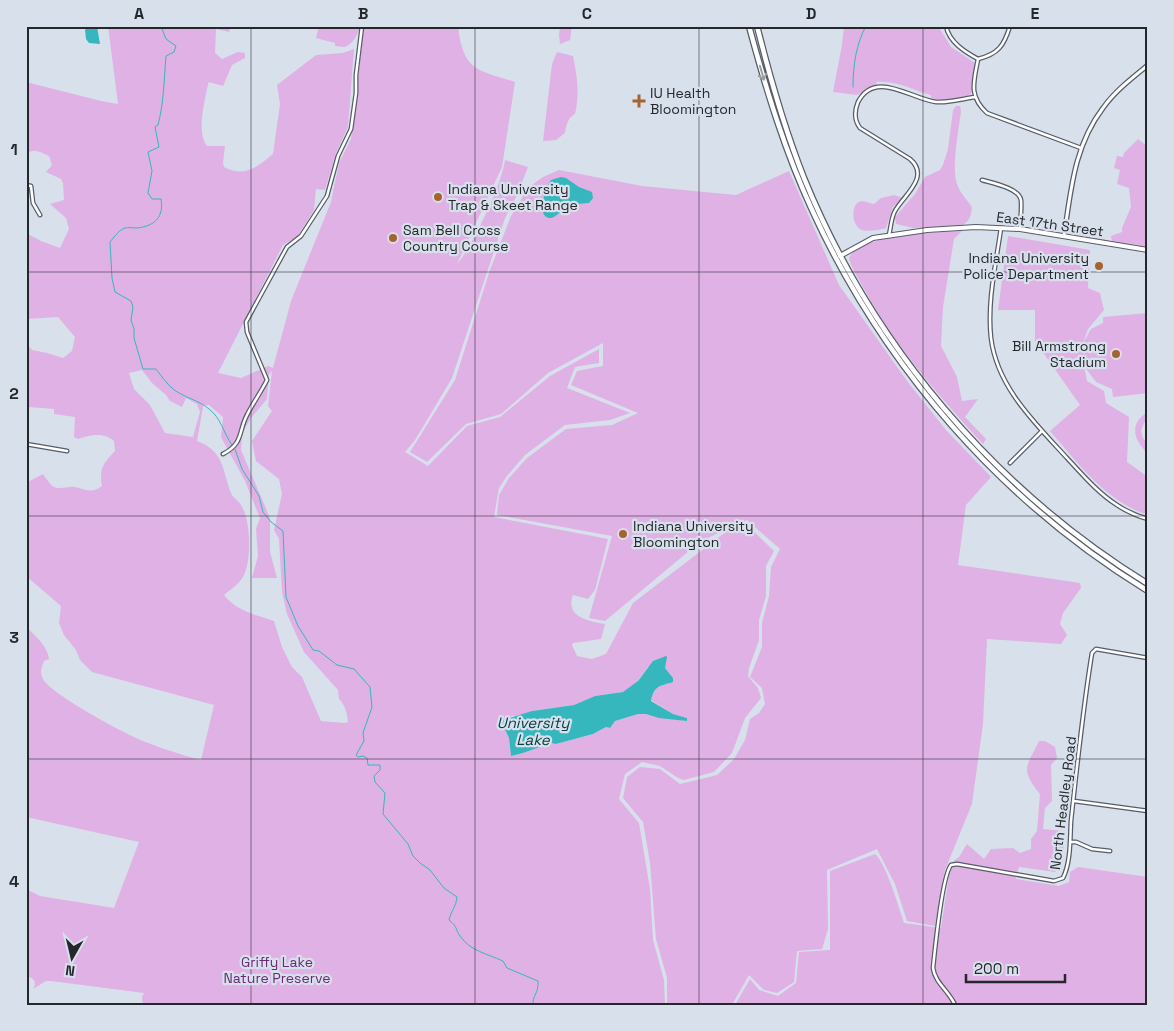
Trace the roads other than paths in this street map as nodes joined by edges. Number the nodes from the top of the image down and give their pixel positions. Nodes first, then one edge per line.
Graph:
1 (362, 26) edge
2 (749, 26) edge
3 (757, 26) edge
4 (946, 26) edge
5 (1010, 26) edge
6 (978, 59) junction
7 (1148, 65) edge
8 (974, 97) junction
9 (1081, 148) junction
10 (982, 180) dead end
11 (26, 185) edge
12 (40, 216) dead end
13 (1001, 228) junction
14 (1020, 229) junction
15 (889, 235) junction
16 (1064, 236) junction
17 (1148, 250) edge
18 (838, 257) junction
19 (1042, 431) junction
20 (26, 444) edge
21 (67, 451) dead end
22 (223, 454) dead end
23 (1010, 464) dead end
24 (1002, 471) junction
25 (998, 475) junction
26 (1148, 519) edge
27 (1148, 584) edge
28 (1148, 590) edge
29 (1148, 658) edge
30 (1074, 801) junction
31 (1148, 812) edge
32 (1070, 842) junction
33 (1110, 851) dead end
34 (954, 1005) edge

1 - 22 street
2 -> 18 highway
3 - 18 highway
4 - 6 street
5 - 6 street
6 - 8 street
7 - 9 street
8 - 9 street
8 - 15 street
9 - 16 street
10 - 14 street
11 - 12 street
13 - 14 main road, East 17th Street
13 - 15 main road, East 17th Street
13 - 19 street
14 - 16 main road, East 17th Street
15 - 18 main road, East 17th Street
16 - 17 main road, East 17th Street
18 - 24 highway
18 - 25 highway
19 - 23 street
19 - 26 street
20 - 21 street
24 - 25 highway
24 - 27 highway
25 - 28 highway
29 - 30 street, North Headley Road
30 - 31 street
30 - 32 street, North Headley Road
32 - 33 street
32 - 34 street, North Headley Road

